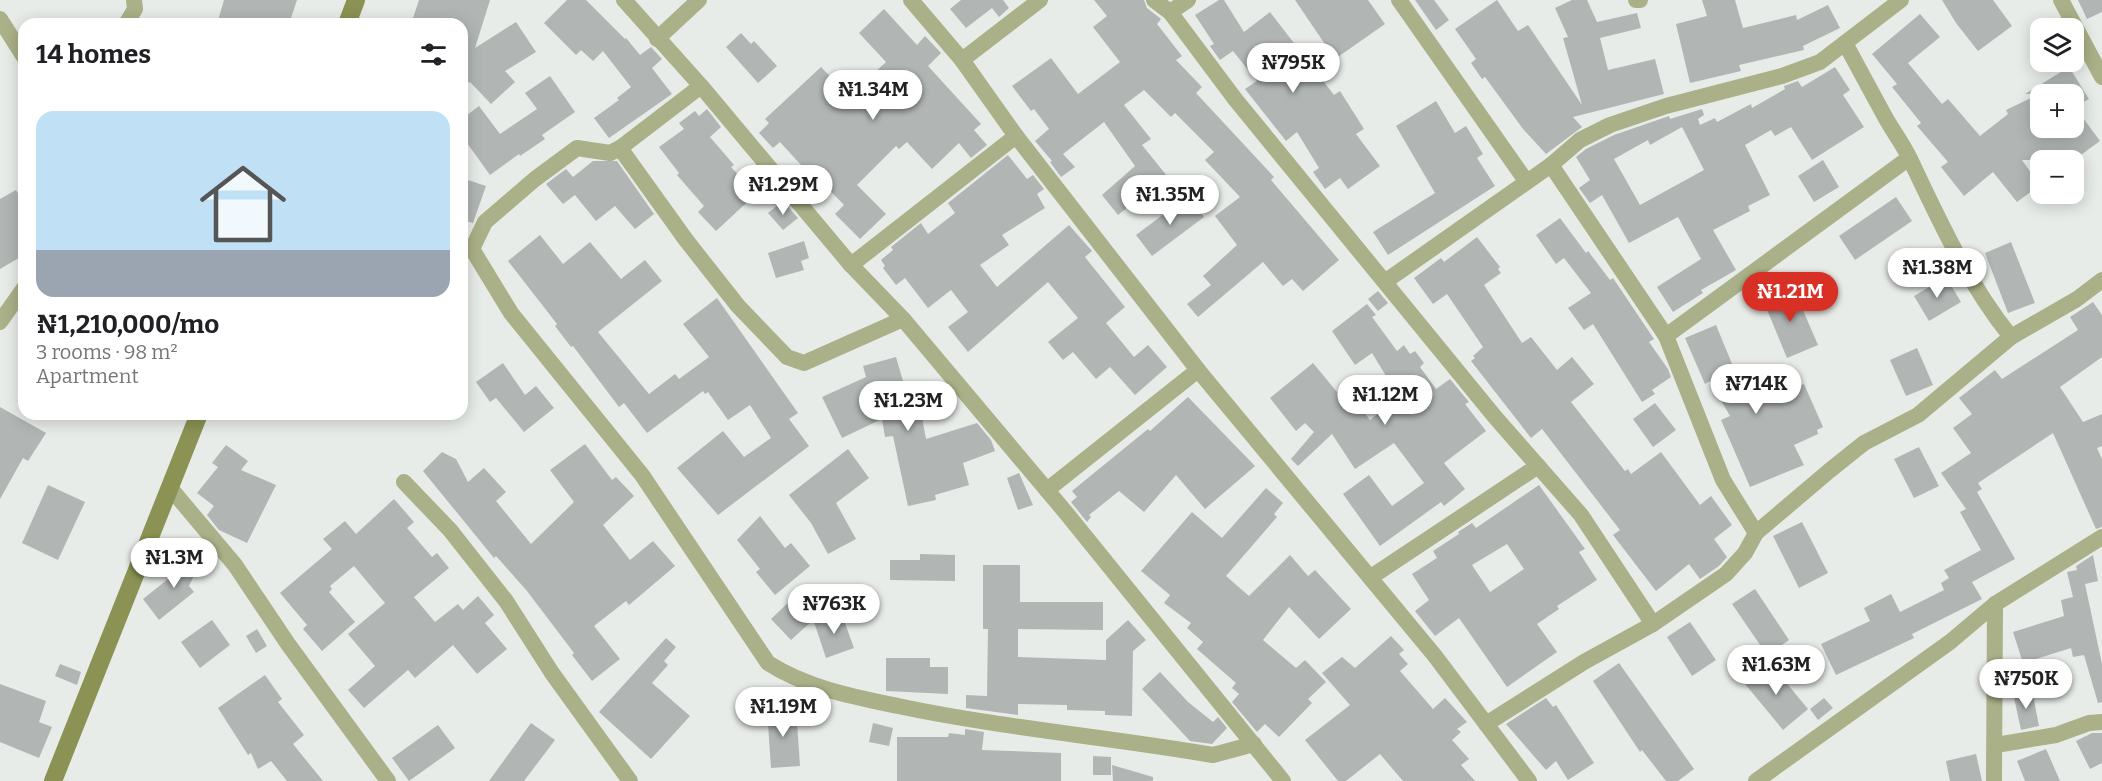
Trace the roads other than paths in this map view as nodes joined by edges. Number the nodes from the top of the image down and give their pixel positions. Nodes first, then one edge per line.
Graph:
1 (134, 0) edge
2 (356, 0) edge
3 (624, 0) edge
4 (699, 0) edge
5 (911, 0) edge
6 (1040, 0) edge
7 (1154, 0) edge
8 (1188, 0) edge
9 (1399, 0) edge
10 (1901, 0) edge
11 (2061, 0) edge
12 (1170, 12) junction
13 (130, 18) edge
14 (349, 18) edge
15 (0, 19) edge
16 (657, 39) junction
17 (1845, 43) junction
18 (18, 48) edge
19 (962, 60) junction
20 (2102, 77) edge
21 (701, 86) junction
22 (1016, 136) junction
23 (620, 148) junction
24 (1909, 158) junction
25 (1551, 165) junction
26 (1526, 181) junction
27 (851, 265) junction
28 (2102, 280) edge
29 (1386, 281) junction
30 (18, 296) edge
31 (903, 319) junction
32 (0, 322) edge
33 (1666, 336) junction
34 (2012, 337) junction
35 (1198, 370) junction
36 (197, 420) edge
37 (1538, 466) junction
38 (404, 482) dead end
39 (171, 489) junction
40 (1047, 490) junction
41 (1756, 533) junction
42 (2102, 537) edge
43 (1371, 577) junction
44 (1995, 604) junction
45 (1653, 624) junction
46 (2102, 722) edge
47 (1486, 724) junction
48 (1254, 744) junction
49 (1996, 745) junction
50 (1776, 774) edge
51 (53, 781) edge
52 (388, 781) edge
53 (630, 781) edge
54 (1284, 781) edge
55 (1529, 781) edge
56 (1756, 781) edge
57 (1994, 781) edge

1 - 13 street
2 - 14 main road
3 - 16 street
4 - 16 street
5 - 19 street
6 - 19 street
7 - 12 street
8 - 12 street
9 - 26 street
10 - 17 street
11 - 20 street
12 - 29 street
15 - 18 street
16 - 21 street
17 - 24 street
17 - 25 street
19 - 22 street
21 - 23 street
21 - 27 street
22 - 27 street
22 - 35 street
23 - 31 street
23 - 48 street
24 - 33 street
24 - 34 street
25 - 26 street
25 - 33 street
26 - 29 street
27 - 31 street
28 - 34 street
29 - 37 street
30 - 32 street
31 - 40 street
33 - 41 street
34 - 41 street
35 - 40 street
35 - 43 street
36 - 39 main road
37 - 43 street
37 - 45 street
38 - 53 street
39 - 51 main road
39 - 52 street
40 - 48 street
41 - 45 street
42 - 44 street
43 - 47 street
44 - 49 street
44 - 50 street
45 - 47 street
46 - 49 street
47 - 55 street
48 - 54 street
49 - 57 street
50 - 56 street

